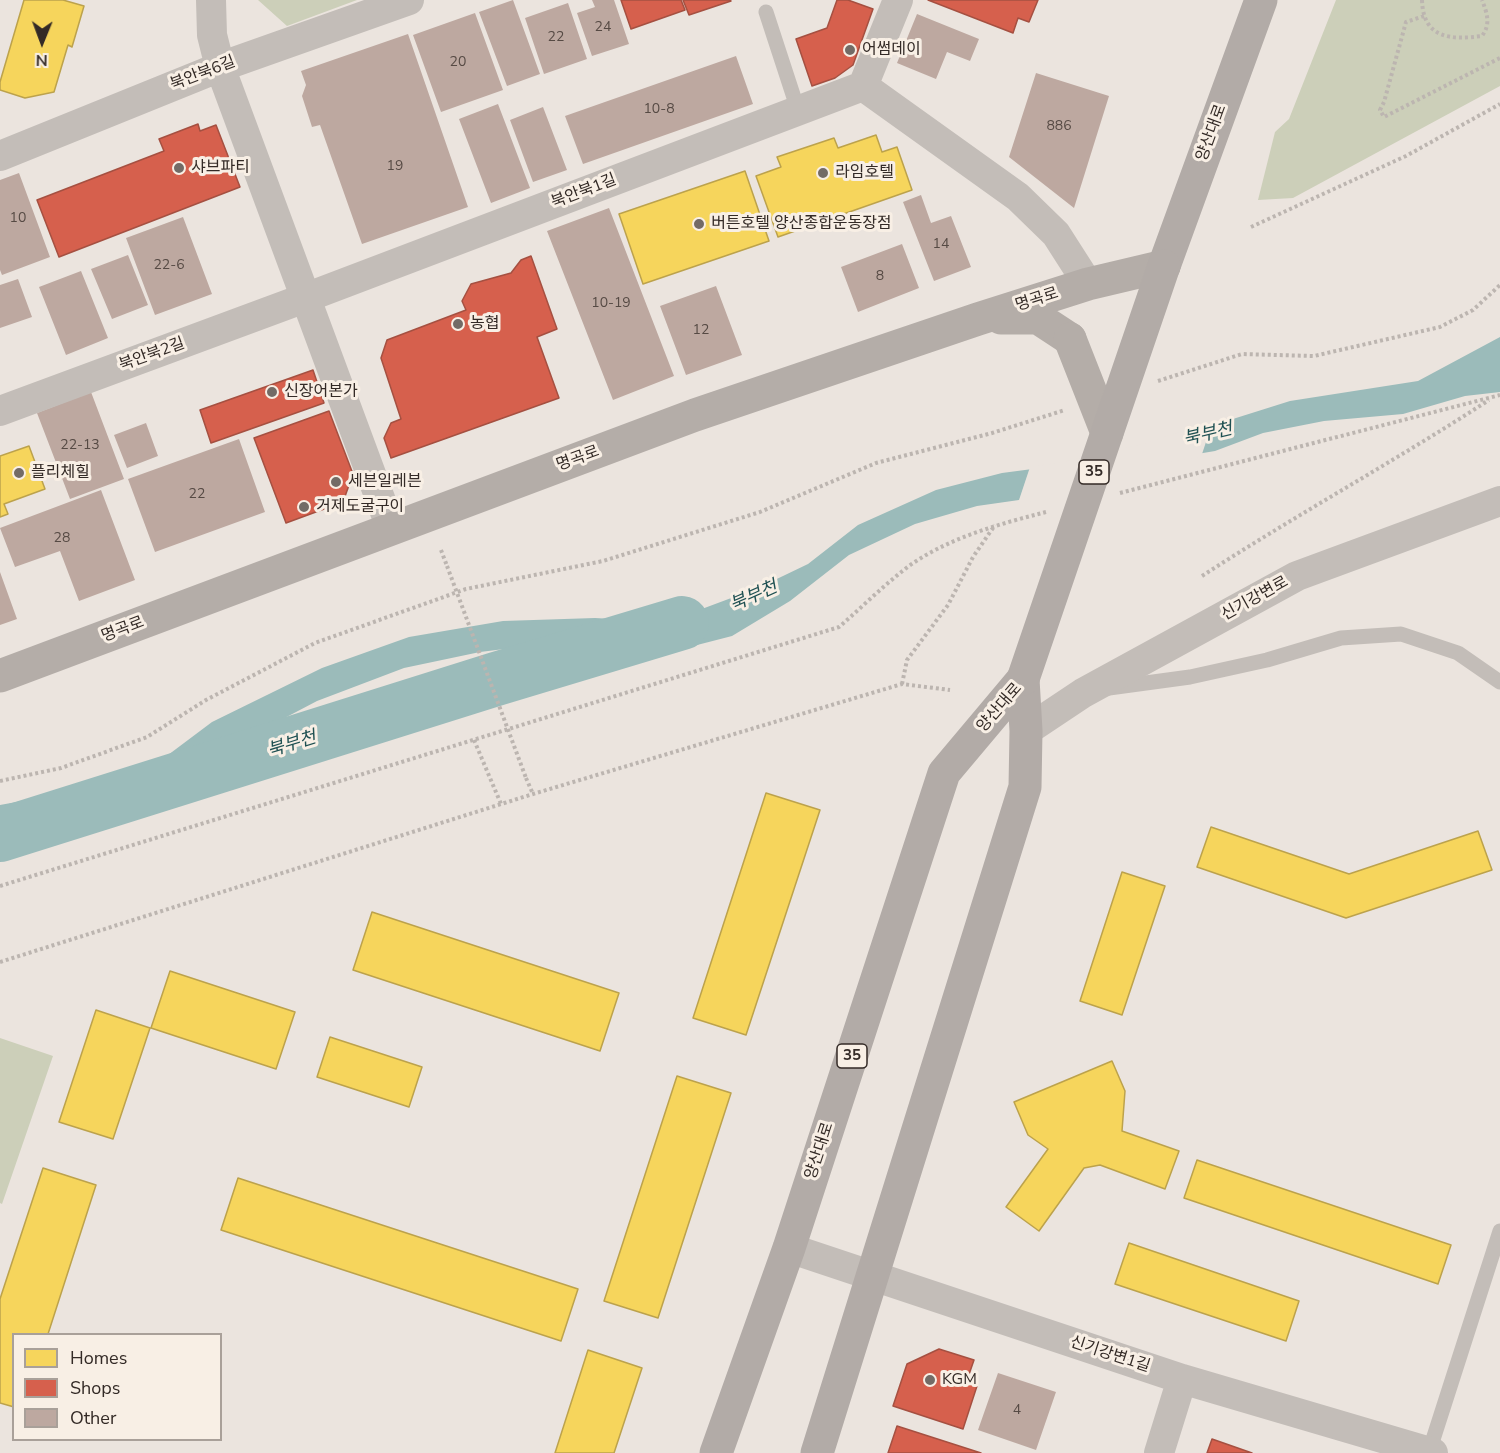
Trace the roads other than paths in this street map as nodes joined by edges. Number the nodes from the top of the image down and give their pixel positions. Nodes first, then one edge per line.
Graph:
1 (211, 0) edge
2 (409, 0) edge
3 (898, 0) edge
4 (1261, 0) edge
5 (1283, 0) edge
6 (766, 12) dead end
7 (1249, 30) junction
8 (220, 67) junction
9 (863, 86) junction
10 (798, 110) junction
11 (0, 156) edge
12 (1164, 266) junction
13 (1088, 284) junction
14 (305, 298) junction
15 (978, 318) junction
16 (0, 411) edge
17 (1107, 433) junction
18 (1500, 501) edge
19 (391, 528) junction
20 (0, 676) edge
21 (1023, 679) junction
22 (1500, 682) edge
23 (1088, 691) junction
24 (1026, 731) junction
25 (1500, 1231) edge
26 (789, 1248) junction
27 (872, 1275) junction
28 (1182, 1379) junction
29 (717, 1453) edge
30 (817, 1453) edge
31 (1159, 1453) edge
32 (1431, 1453) edge

1 - 8 street
2 - 8 street, 북안북6길
3 - 9 street
4 - 7 main road, 양산대로 / 35
5 - 7 main road
6 - 10 lane
7 - 12 main road, 양산대로 / 35
8 - 11 street, 북안북6길
8 - 14 street
9 - 10 street, 북안북1길
9 - 13 street
10 - 14 street, 북안북1길
12 - 13 main road, 명곡로
12 - 17 main road, 35, bridge
13 - 15 main road, 명곡로
14 - 16 street, 북안북2길
14 - 19 street
15 - 17 main road, bridge
15 - 19 main road, 명곡로
17 - 21 main road, 35, bridge
18 - 23 street, 신기강변로
19 - 20 main road, 명곡로
21 - 24 main road, 양산대로 / 35
21 - 26 main road, 양산대로 / 35
22 - 23 lane
23 - 24 street, 신기강변로
24 - 27 main road, 양산대로 / 35
25 - 32 lane
26 - 27 street, 신기강변1길
26 - 29 main road, 양산대로 / 35
27 - 28 street, 신기강변1길
27 - 30 main road, 양산대로 / 35
28 - 31 street
28 - 32 street, 신기강변1길

